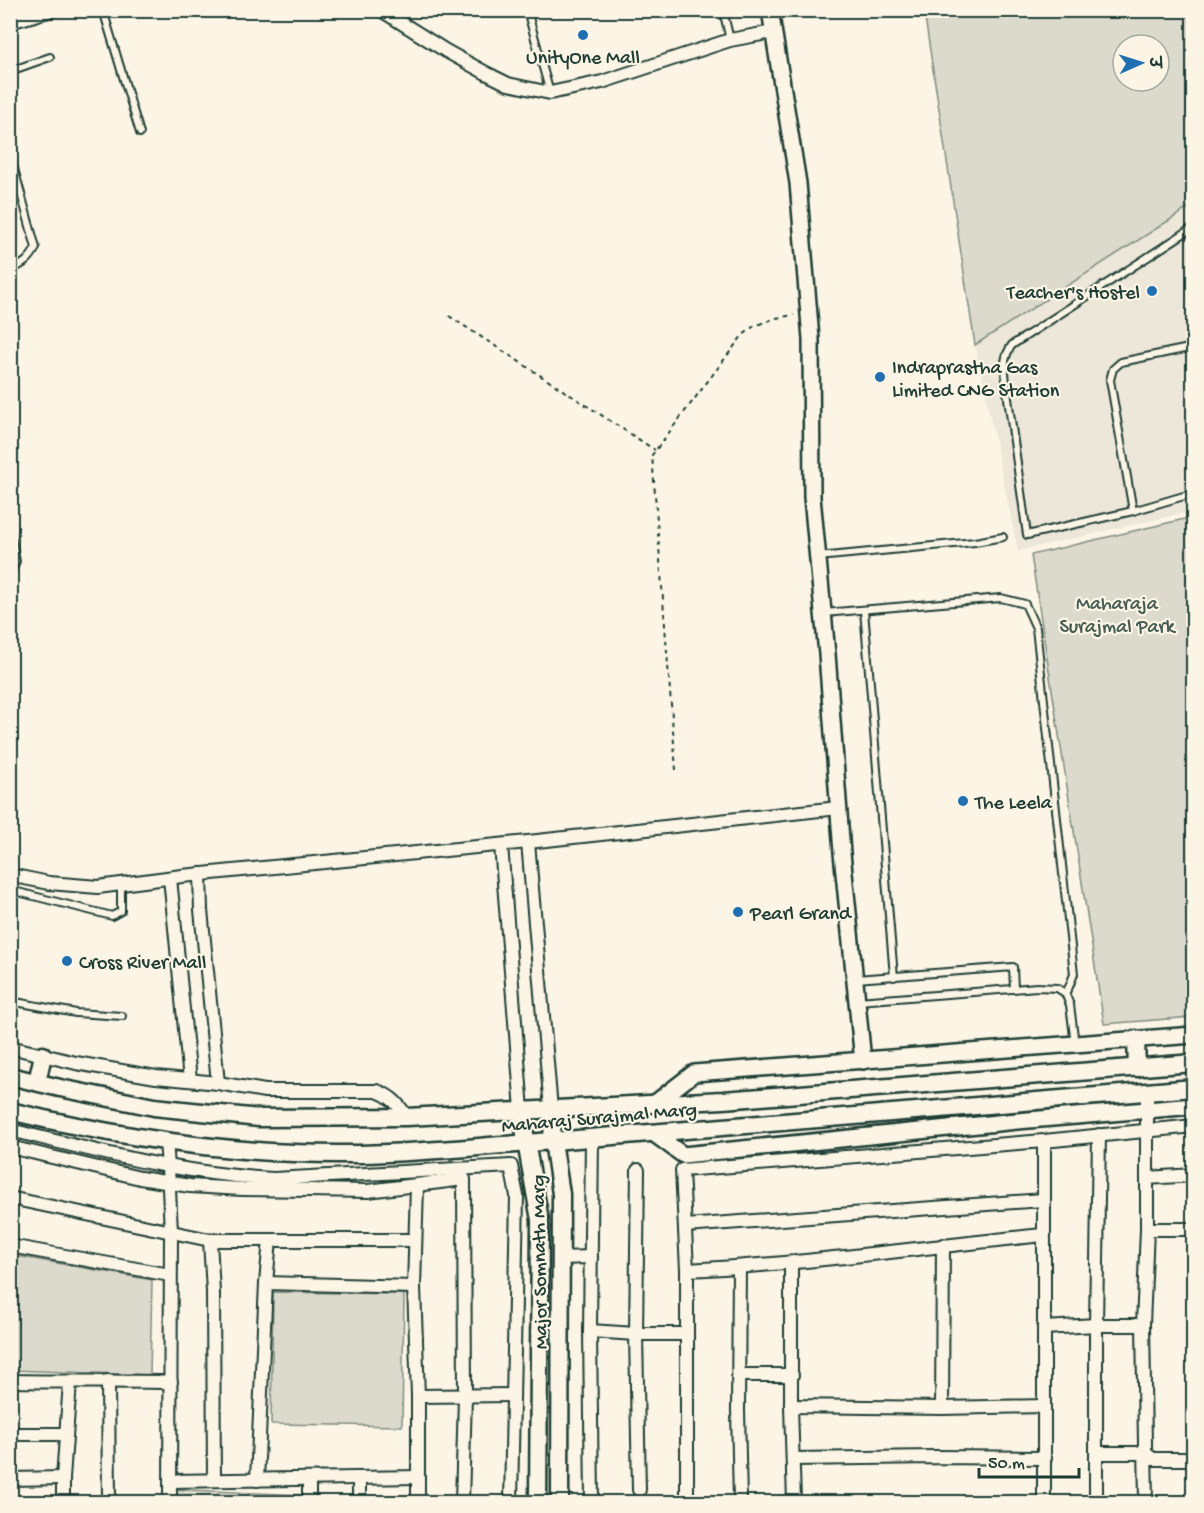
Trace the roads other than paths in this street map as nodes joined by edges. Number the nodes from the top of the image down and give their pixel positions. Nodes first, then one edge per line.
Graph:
1 (52, 10) edge
2 (103, 10) edge
3 (381, 10) edge
4 (527, 10) edge
5 (723, 10) edge
6 (770, 10) edge
7 (10, 22) edge
8 (773, 32) junction
9 (730, 40) junction
10 (50, 57) dead end
11 (10, 73) edge
12 (550, 93) junction
13 (140, 133) dead end
14 (10, 154) edge
15 (1194, 227) edge
16 (10, 271) edge
17 (1194, 347) edge
18 (1194, 493) edge
19 (1133, 511) junction
20 (10, 532) edge
21 (1003, 537) dead end
22 (818, 557) junction
23 (10, 575) edge
24 (864, 609) junction
25 (823, 613) junction
26 (838, 808) junction
27 (528, 842) junction
28 (501, 845) junction
29 (200, 874) junction
30 (10, 875) edge
31 (170, 878) junction
32 (121, 884) junction
33 (10, 890) edge
34 (894, 977) junction
35 (855, 979) junction
36 (1014, 989) junction
37 (1065, 993) junction
38 (10, 1001) edge
39 (857, 1001) junction
40 (122, 1016) dead end
41 (1194, 1035) edge
42 (1136, 1040) junction
43 (1076, 1044) junction
44 (10, 1047) edge
45 (43, 1055) junction
46 (863, 1061) junction
47 (1194, 1063) edge
48 (1137, 1068) junction
49 (10, 1076) edge
50 (190, 1080) junction
51 (36, 1082) junction
52 (218, 1083) junction
53 (1194, 1088) edge
54 (1147, 1091) junction
55 (654, 1104) junction
56 (1194, 1106) edge
57 (551, 1109) junction
58 (522, 1110) junction
59 (1147, 1110) junction
60 (10, 1111) edge
61 (407, 1117) junction
62 (1194, 1126) edge
63 (10, 1130) edge
64 (1147, 1130) junction
65 (652, 1133) junction
66 (1099, 1135) junction
67 (592, 1138) junction
68 (166, 1141) junction
69 (553, 1141) junction
70 (1044, 1141) junction
71 (526, 1142) junction
72 (10, 1148) edge
73 (168, 1167) junction
74 (638, 1170) dead end
75 (1194, 1175) edge
76 (1147, 1178) junction
77 (169, 1183) junction
78 (417, 1186) junction
79 (10, 1198) edge
80 (1043, 1200) junction
81 (685, 1226) junction
82 (1147, 1229) junction
83 (1194, 1229) edge
84 (171, 1232) junction
85 (1043, 1235) junction
86 (210, 1240) junction
87 (270, 1240) junction
88 (415, 1240) junction
89 (943, 1245) junction
90 (10, 1246) edge
91 (591, 1257) junction
92 (561, 1258) junction
93 (791, 1263) junction
94 (739, 1267) junction
95 (687, 1270) junction
96 (170, 1275) junction
97 (266, 1283) junction
98 (414, 1287) junction
99 (1096, 1325) junction
100 (1143, 1325) junction
101 (1044, 1328) junction
102 (590, 1331) junction
103 (636, 1334) junction
104 (687, 1334) junction
105 (739, 1375) junction
106 (792, 1375) junction
107 (10, 1381) edge
108 (108, 1381) junction
109 (70, 1382) junction
110 (171, 1383) junction
111 (513, 1395) junction
112 (418, 1396) junction
113 (465, 1397) junction
114 (791, 1406) junction
115 (1044, 1406) junction
116 (942, 1408) junction
117 (10, 1434) edge
118 (66, 1434) junction
119 (1096, 1453) junction
120 (1145, 1453) junction
121 (1045, 1458) junction
122 (793, 1459) junction
123 (1194, 1459) edge
124 (63, 1478) junction
125 (418, 1478) junction
126 (10, 1479) edge
127 (309, 1479) junction
128 (359, 1479) junction
129 (214, 1480) junction
130 (257, 1480) junction
131 (171, 1481) junction
132 (639, 1490) dead end
133 (63, 1503) edge
134 (109, 1503) edge
135 (170, 1503) edge
136 (309, 1503) edge
137 (359, 1503) edge
138 (418, 1503) edge
139 (462, 1503) edge
140 (511, 1503) edge
141 (538, 1503) edge
142 (560, 1503) edge
143 (592, 1503) edge
144 (687, 1503) edge
145 (740, 1503) edge
146 (794, 1503) edge
147 (1044, 1503) edge
148 (1096, 1503) edge
149 (1146, 1503) edge

1 - 7 street
2 - 13 lane
3 - 12 street
4 - 12 lane
5 - 9 lane
6 - 8 street
8 - 9 street
8 - 22 street
9 - 12 street
10 - 11 lane
14 - 16 lane
15 - 19 lane
17 - 19 lane
18 - 19 lane
20 - 23 lane
21 - 22 lane
22 - 25 street
24 - 25 lane
24 - 34 lane
24 - 37 lane
25 - 26 street
26 - 27 street
26 - 35 street
27 - 28 street
27 - 57 street, Major Somnath Marg
28 - 29 street
28 - 58 street, Major Somnath Marg
29 - 31 street
29 - 52 street
30 - 32 street
31 - 32 street
31 - 50 street
32 - 33 lane
34 - 35 lane
34 - 36 lane
35 - 39 street
36 - 37 lane
36 - 39 lane
37 - 43 lane
38 - 40 lane
39 - 46 street
41 - 42 street, Maharaj Surajmal Marg
42 - 43 street, Maharaj Surajmal Marg
42 - 48 main road
43 - 46 street, Maharaj Surajmal Marg
44 - 45 street
45 - 50 street
45 - 51 main road
46 - 55 street, Maharaj Surajmal Marg
47 - 48 main road, Maharaj Surajmal Marg
48 - 55 main road, Maharaj Surajmal Marg
49 - 51 main road, Maharaj Surajmal Marg
50 - 52 street
51 - 61 main road, Maharaj Surajmal Marg
52 - 61 street
53 - 54 main road, Maharaj Surajmal Marg
54 - 59 street
54 - 65 main road, Maharaj Surajmal Marg
55 - 57 main road, Maharaj Surajmal Marg
56 - 59 street
57 - 58 main road, Maharaj Surajmal Marg
57 - 69 main road, Major Somnath Marg
58 - 61 main road, Maharaj Surajmal Marg
58 - 71 main road, Major Somnath Marg
59 - 64 street
59 - 65 street
60 - 68 main road, Maharaj Surajmal Marg
62 - 64 street
63 - 73 street
64 - 66 street
64 - 76 street
65 - 67 main road, Maharaj Surajmal Marg
66 - 70 street
66 - 99 street
67 - 69 main road, Maharaj Surajmal Marg
67 - 91 street
68 - 71 main road, Maharaj Surajmal Marg
68 - 73 street
69 - 71 main road, Maharaj Surajmal Marg
69 - 92 main road, Major Somnath Marg
70 - 80 street
70 - 81 street
71 - 141 main road, Major Somnath Marg
72 - 77 street
73 - 77 street
73 - 111 street
74 - 103 street
75 - 76 street
76 - 82 street
77 - 78 street
77 - 84 street
78 - 88 street
78 - 113 street
79 - 84 street
80 - 81 street
80 - 85 street
81 - 95 street
82 - 83 street
82 - 100 street
84 - 86 street
84 - 96 street
85 - 89 street
85 - 101 street
86 - 87 street
86 - 129 street
87 - 88 street
87 - 97 street
88 - 98 street
89 - 93 street
89 - 116 street
90 - 96 street
91 - 92 street
91 - 102 street
92 - 142 main road, Major Somnath Marg
93 - 94 street
93 - 106 street
94 - 95 street
94 - 105 street
95 - 104 street
96 - 110 street
97 - 98 street
97 - 130 street
98 - 112 street
99 - 100 street
99 - 101 street
99 - 119 street
100 - 120 street
101 - 115 street
102 - 103 street
102 - 143 street
103 - 104 street
103 - 132 street
104 - 144 street
105 - 106 street
105 - 145 street
106 - 114 street
107 - 109 street
108 - 109 street
108 - 110 street
108 - 134 street
109 - 118 street
110 - 131 street
111 - 113 street
111 - 140 street
112 - 113 street
112 - 125 street
113 - 139 street
114 - 116 street
114 - 122 street
115 - 116 street
115 - 121 street
117 - 118 street
118 - 124 street
119 - 120 street
119 - 148 street
120 - 123 street
120 - 149 street
121 - 122 street
121 - 147 street
122 - 146 street
124 - 126 street
124 - 133 street
125 - 128 street
125 - 138 street
127 - 128 street
127 - 130 street
127 - 136 street
128 - 137 street
129 - 130 street
129 - 131 street
131 - 135 street

